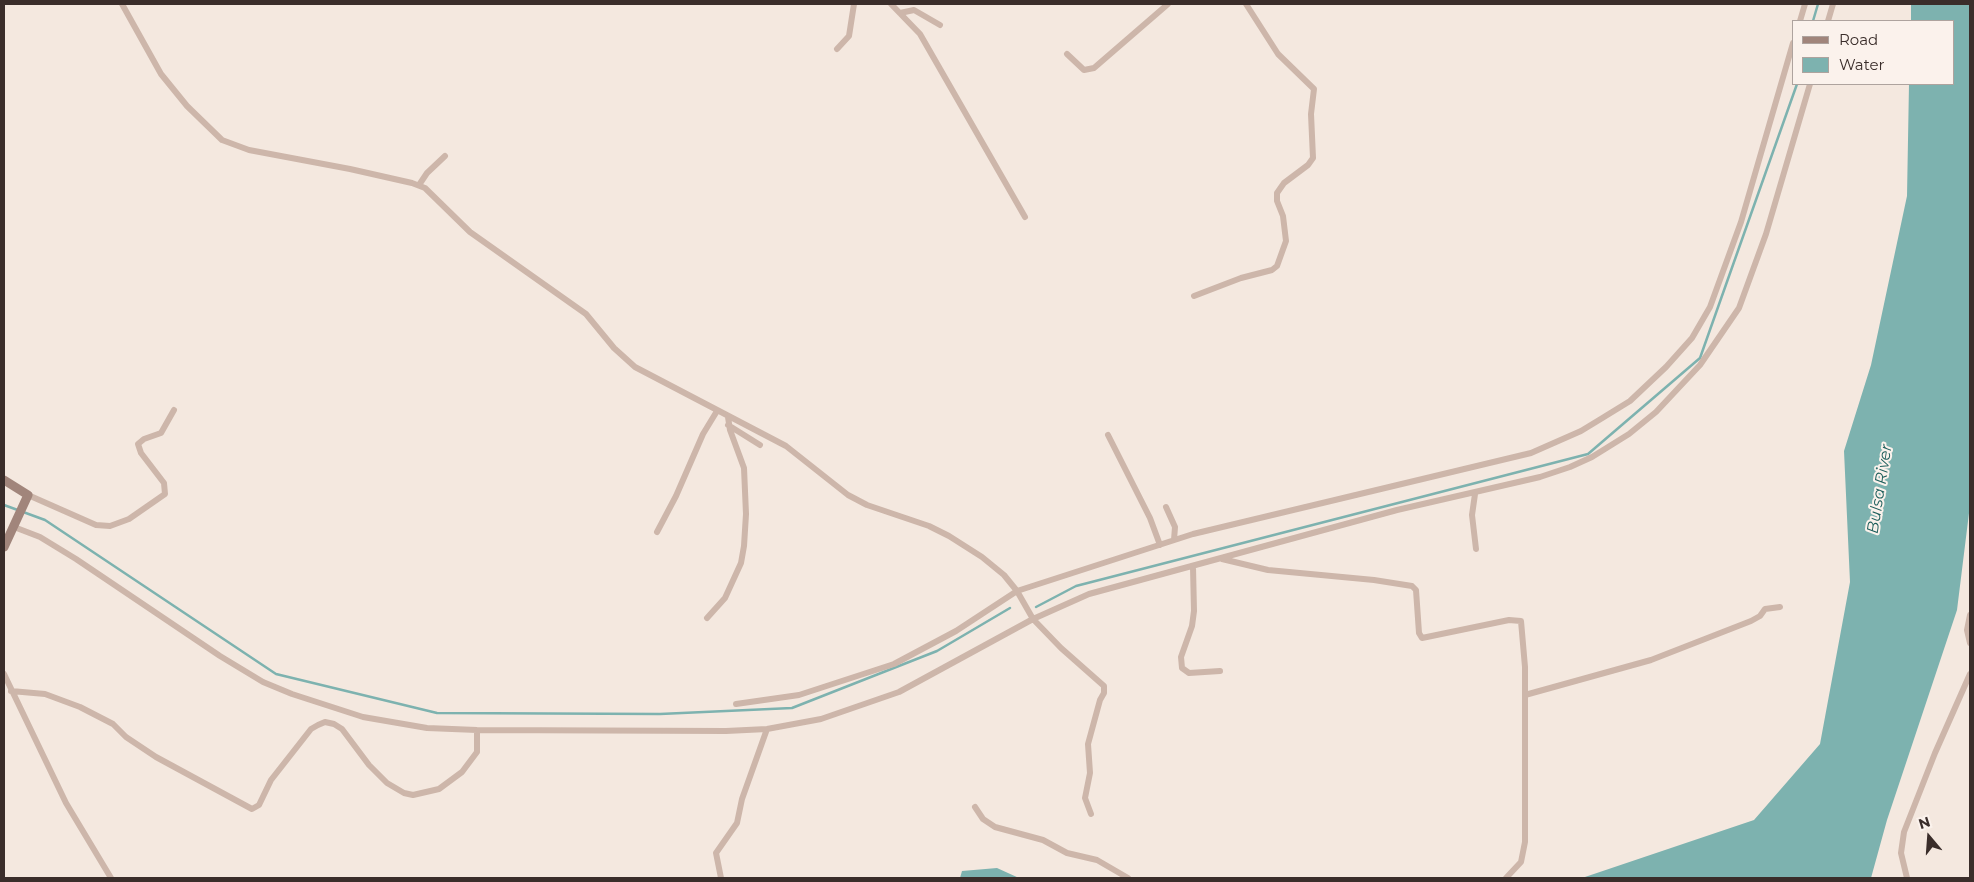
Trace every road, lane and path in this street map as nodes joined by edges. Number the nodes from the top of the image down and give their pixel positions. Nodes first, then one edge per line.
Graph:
1 (122, 4) edge
2 (854, 4) edge
3 (891, 4) edge
4 (1168, 4) edge
5 (1246, 4) edge
6 (1805, 4) edge
7 (1833, 4) edge
8 (900, 13) junction
9 (1800, 20) edge
10 (1828, 20) edge
11 (940, 24) dead end
12 (1792, 47) edge
13 (837, 49) dead end
14 (1067, 54) dead end
15 (1810, 85) edge
16 (445, 156) dead end
17 (419, 185) junction
18 (1025, 217) dead end
19 (1194, 296) dead end
20 (174, 410) dead end
21 (716, 411) junction
22 (728, 417) junction
23 (728, 425) junction
24 (1108, 435) dead end
25 (760, 445) dead end
26 (4, 480) edge
27 (28, 494) junction
28 (1474, 494) junction
29 (1166, 506) dead end
30 (14, 527) junction
31 (657, 532) dead end
32 (1174, 540) junction
33 (1160, 545) junction
34 (4, 547) edge
35 (1476, 549) dead end
36 (1222, 559) junction
37 (1193, 567) junction
38 (1017, 591) junction
39 (1780, 607) dead end
40 (1970, 615) edge
41 (707, 618) dead end
42 (1033, 619) junction
43 (1970, 643) edge
44 (1220, 672) dead end
45 (4, 674) edge
46 (1970, 674) edge
47 (11, 691) junction
48 (1525, 695) junction
49 (736, 704) dead end
50 (767, 729) junction
51 (477, 730) junction
52 (975, 807) dead end
53 (1091, 814) dead end
54 (111, 878) edge
55 (720, 878) edge
56 (1128, 878) edge
57 (1506, 878) edge
58 (1907, 878) edge

1 - 17 street
2 - 13 street
3 - 8 street
4 - 14 street
5 - 19 street
6 - 9 street
7 - 10 street
8 - 11 street
8 - 18 street
12 - 32 street
15 - 28 street
16 - 17 street
17 - 21 street
20 - 27 street
21 - 22 street
21 - 31 street
22 - 23 street
22 - 38 street
23 - 25 street
23 - 41 street
24 - 33 street
26 - 27 street
27 - 30 street
28 - 35 street
28 - 36 street
29 - 32 street
30 - 34 street
30 - 51 street
32 - 33 street
33 - 38 street
36 - 37 street
36 - 48 street
37 - 42 street
37 - 44 street
38 - 42 street
38 - 49 street
39 - 48 street
40 - 43 street
42 - 50 street
42 - 53 street
45 - 47 street
46 - 58 street
47 - 51 street
47 - 54 street
48 - 57 street
50 - 51 street
50 - 55 street
52 - 56 street

